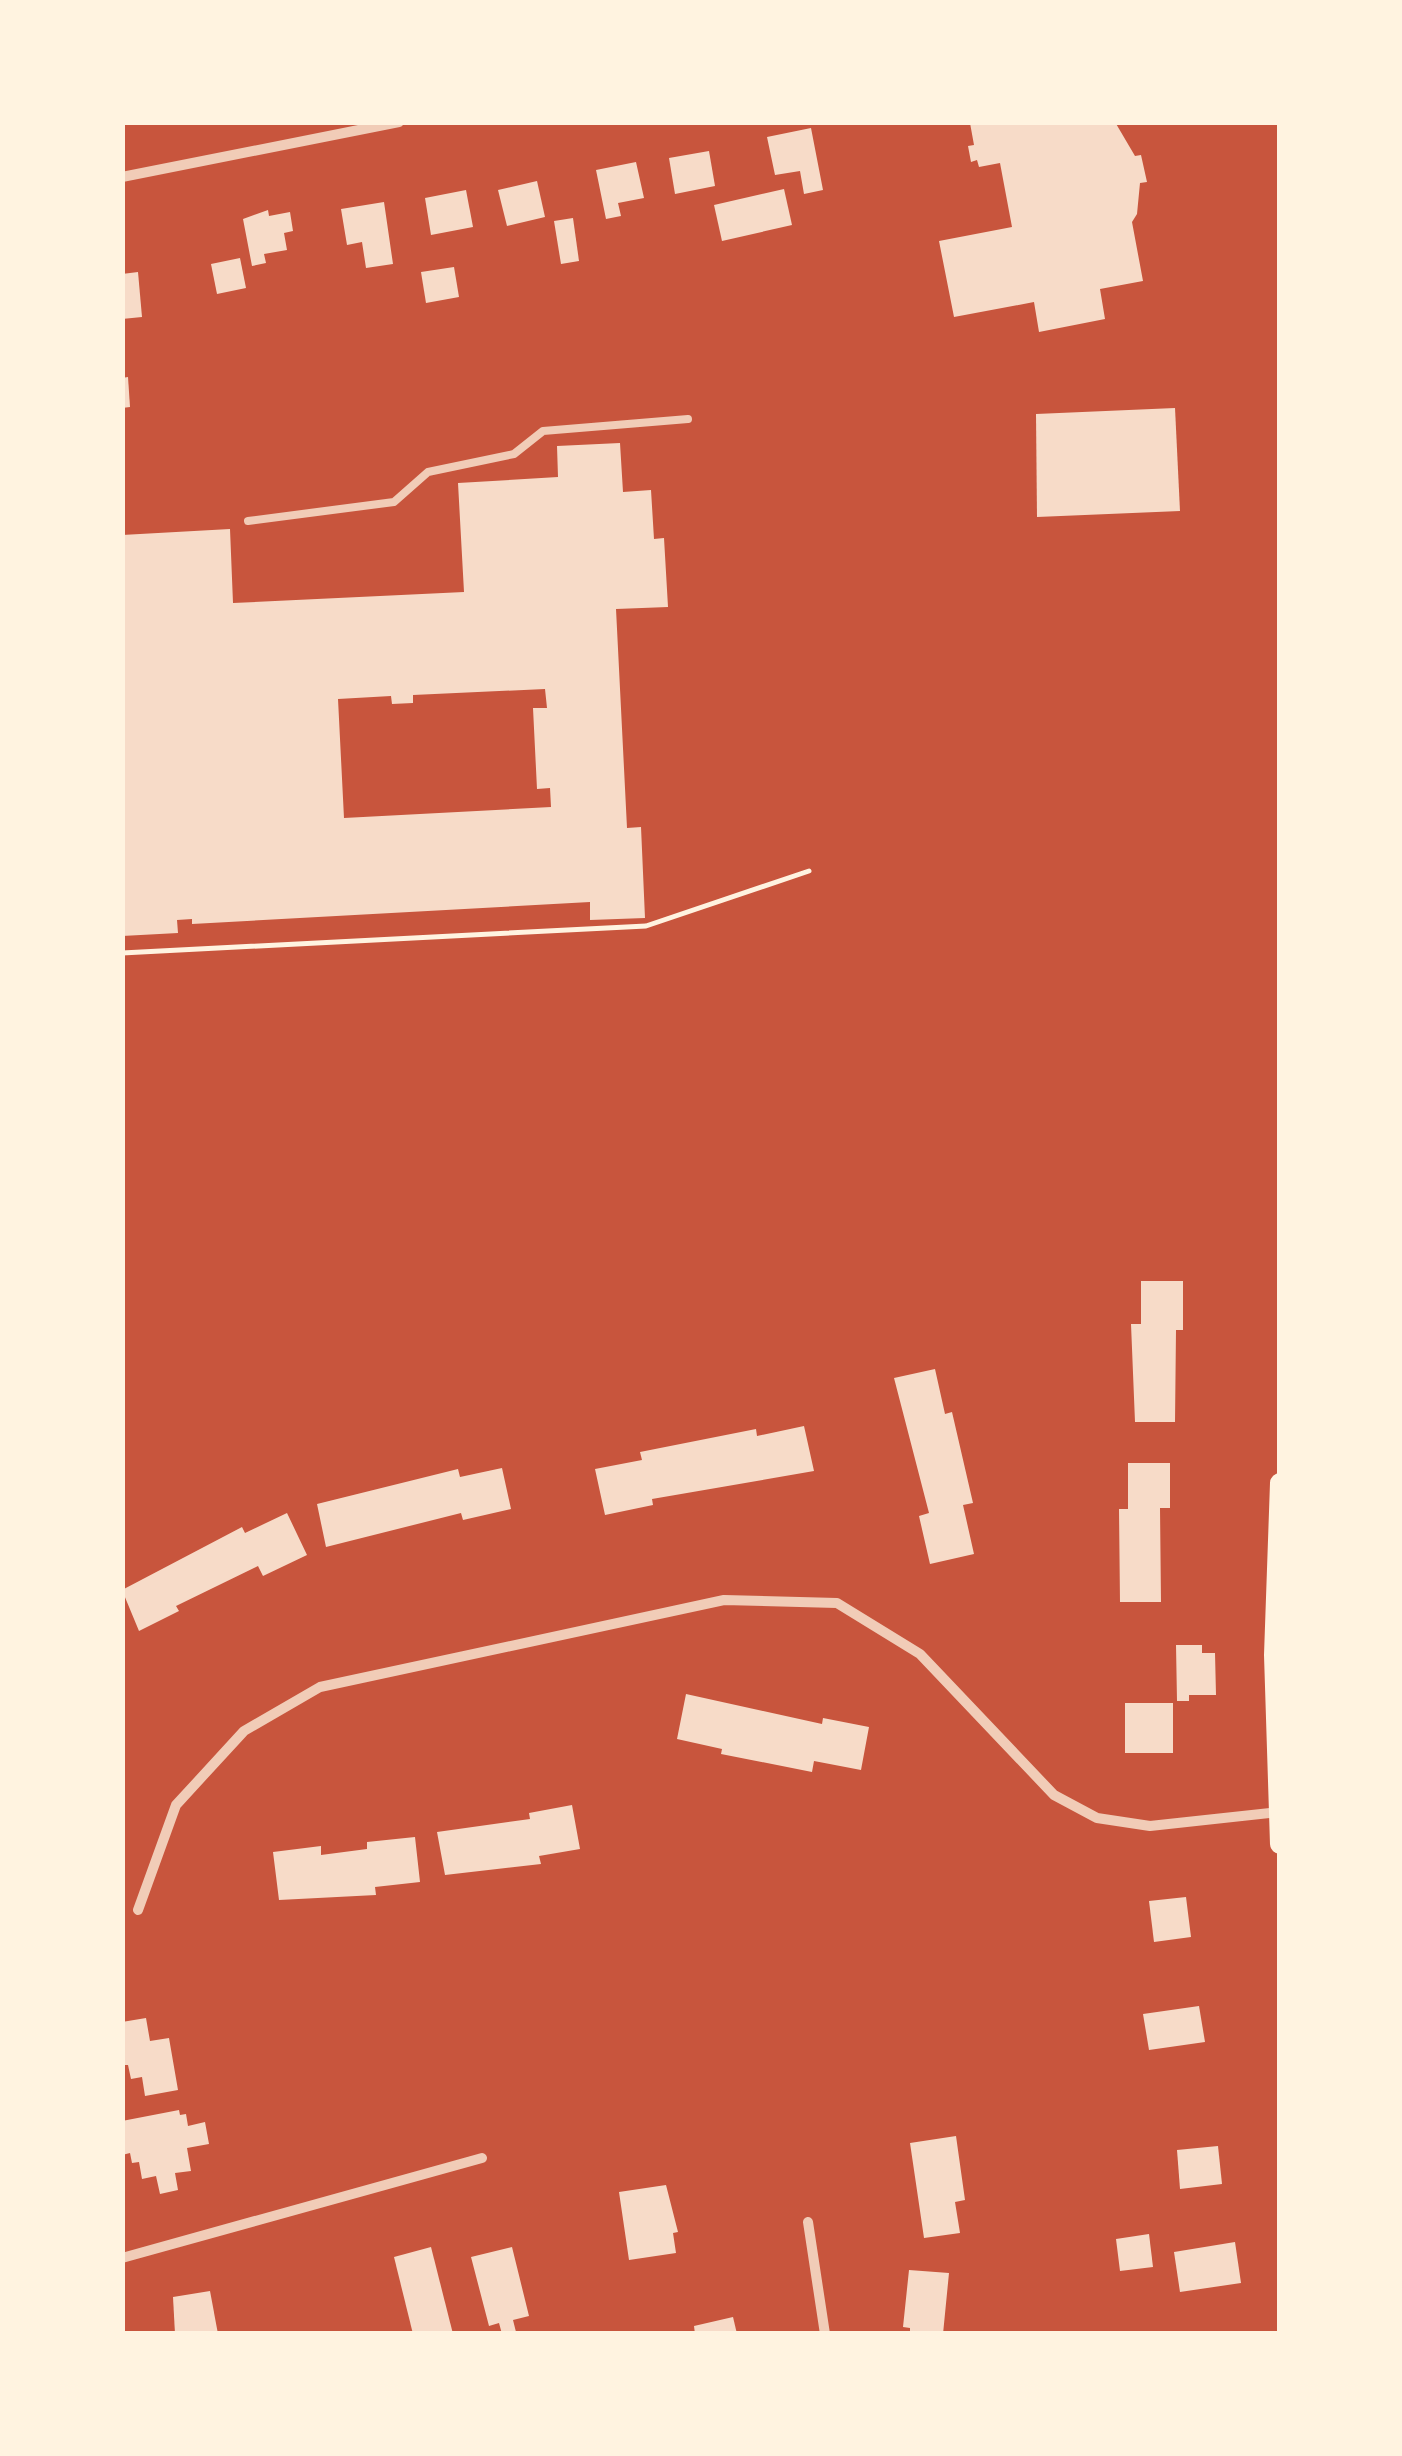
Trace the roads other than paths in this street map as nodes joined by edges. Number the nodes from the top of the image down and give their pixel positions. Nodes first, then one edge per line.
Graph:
1 (399, 122) edge
2 (122, 176) edge
3 (688, 420) dead end
4 (248, 521) dead end
5 (1280, 1483) edge
6 (1278, 1812) edge
7 (1280, 1844) edge
8 (138, 1910) dead end
9 (482, 2158) dead end
10 (808, 2222) dead end
11 (122, 2258) edge
12 (824, 2334) edge

1 - 2 street
3 - 4 lane
5 - 6 main road
6 - 7 main road
6 - 8 street
9 - 11 street
10 - 12 street

